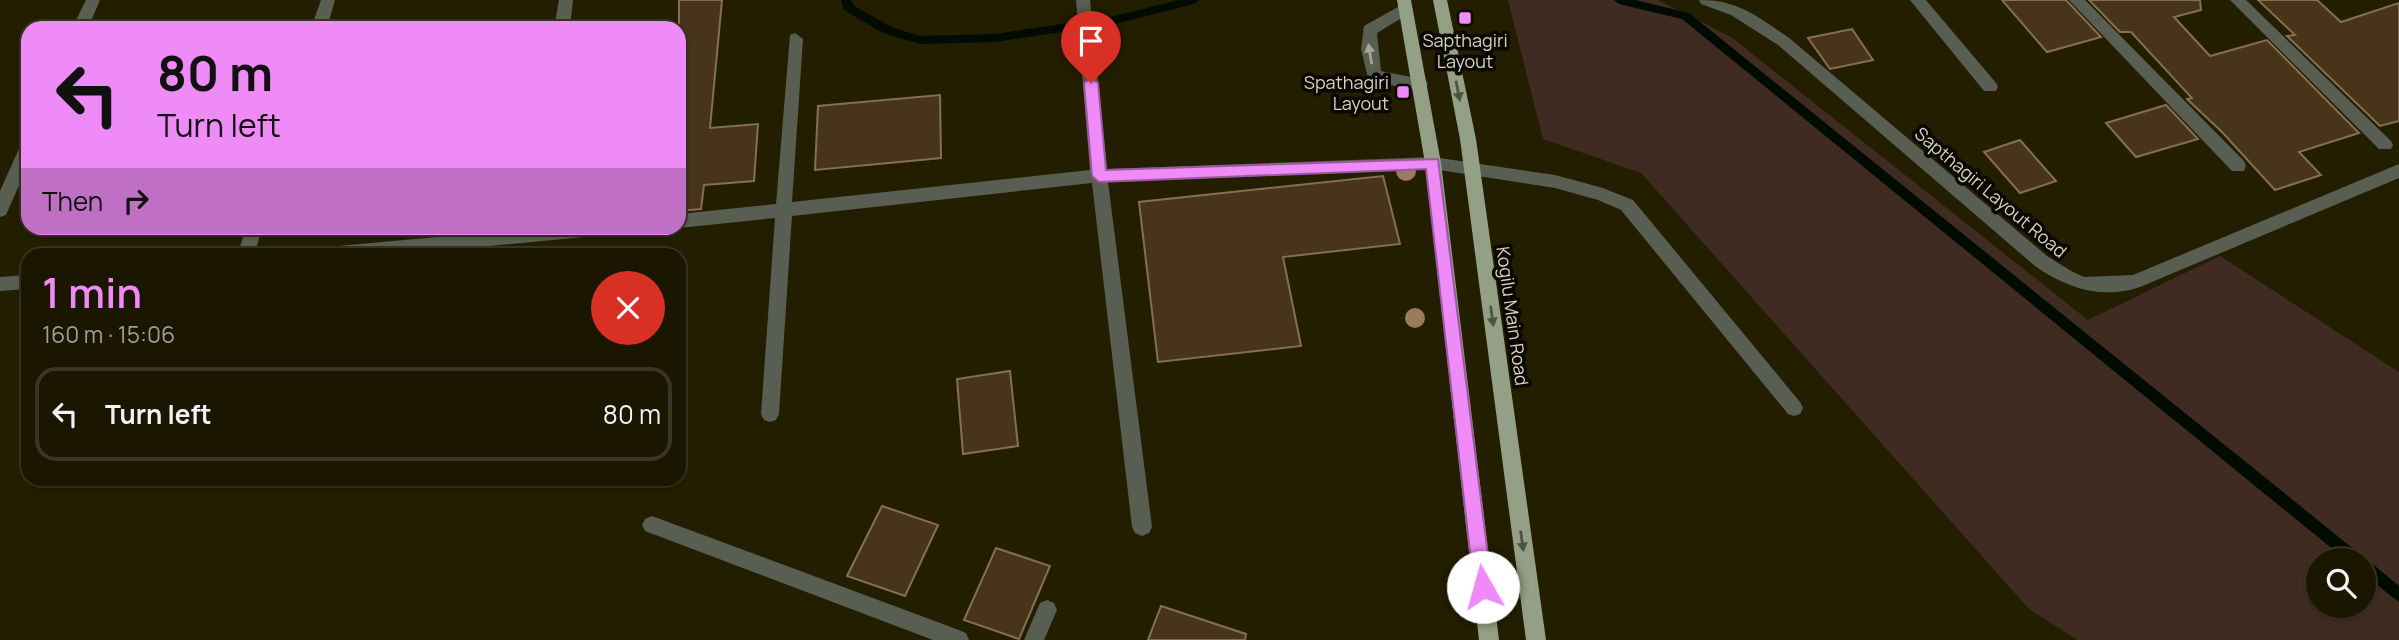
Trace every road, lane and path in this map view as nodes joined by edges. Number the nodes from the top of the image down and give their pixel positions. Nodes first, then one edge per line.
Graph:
1 (93, 0) edge
2 (328, 0) edge
3 (566, 0) edge
4 (1440, 0) edge
5 (1706, 0) edge
6 (1917, 0) edge
7 (2076, 0) edge
8 (2237, 0) edge
9 (1404, 4) edge
10 (1083, 6) edge
11 (83, 21) edge
12 (321, 21) edge
13 (563, 21) edge
14 (794, 39) dead end
15 (1420, 84) junction
16 (1990, 87) dead end
17 (2385, 145) dead end
18 (21, 163) edge
19 (1433, 163) junction
20 (2238, 166) dead end
21 (2399, 171) edge
22 (1472, 172) junction
23 (1099, 176) junction
24 (0, 211) edge
25 (784, 211) junction
26 (686, 220) edge
27 (495, 235) edge
28 (378, 248) edge
29 (21, 282) edge
30 (0, 284) edge
31 (1794, 408) dead end
32 (770, 414) dead end
33 (652, 525) dead end
34 (1142, 527) dead end
35 (1047, 610) dead end
36 (959, 640) edge
37 (1034, 640) edge
38 (1489, 640) edge
39 (1536, 640) edge

1 - 11 street
2 - 12 street
3 - 13 street
4 -> 22 main road, Kogilu Main Road
5 - 21 street, Sapthagiri Layout Road
6 - 16 street
7 - 20 street
8 - 17 street
9 - 15 main road
15 -> 9 street
10 - 23 street
14 - 25 street
15 - 19 main road
18 - 24 street
19 - 22 street
19 - 23 street
19 - 38 main road
22 - 31 street
22 -> 39 main road, Kogilu Main Road
23 - 25 street
23 - 34 street
25 - 26 street
25 - 32 street
27 - 28 street
29 - 30 street
33 - 36 street
35 - 37 street

